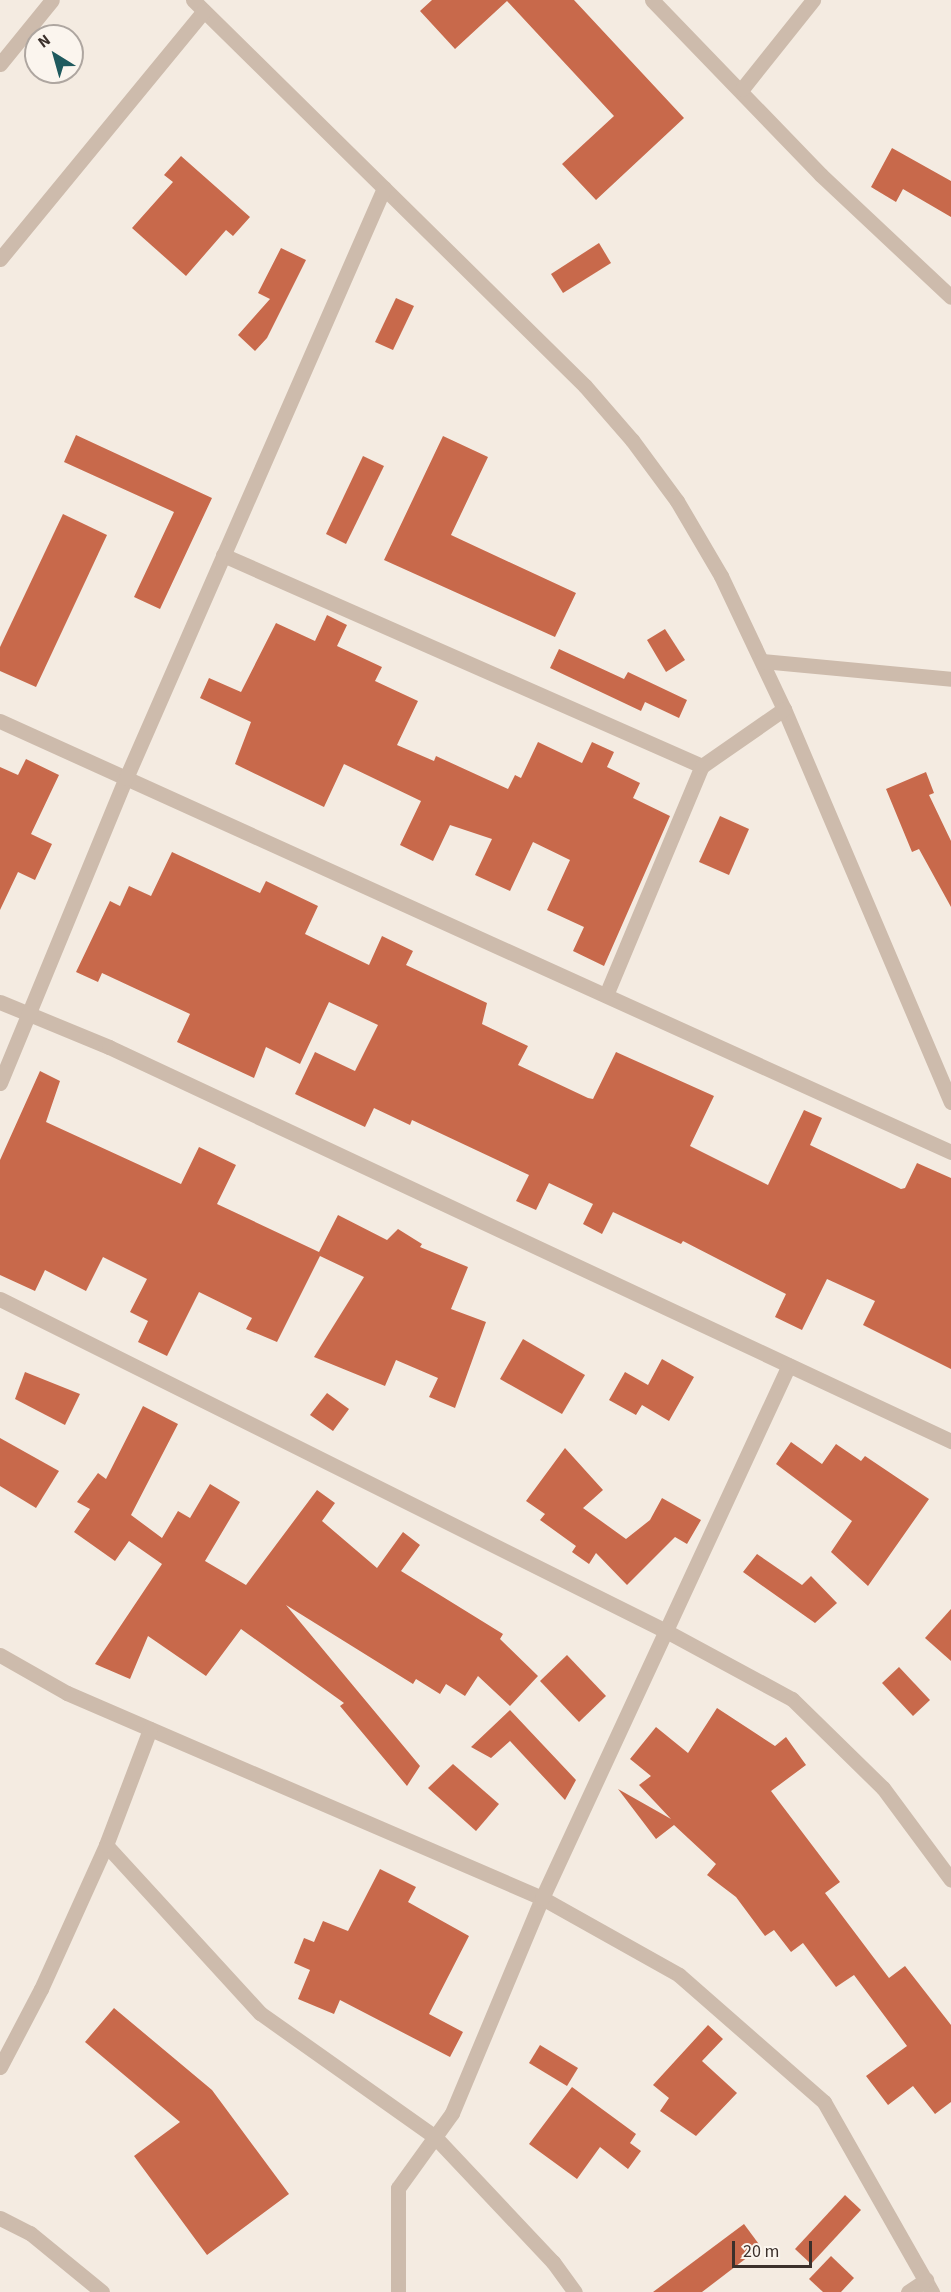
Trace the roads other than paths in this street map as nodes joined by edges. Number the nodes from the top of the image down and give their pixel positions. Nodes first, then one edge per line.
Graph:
1 (52, 0) edge
2 (193, 0) edge
3 (652, 0) edge
4 (813, 0) edge
5 (204, 11) junction
6 (0, 64) edge
7 (742, 89) junction
8 (384, 188) junction
9 (0, 259) edge
10 (951, 297) edge
11 (223, 555) junction
12 (762, 661) junction
13 (951, 678) edge
14 (784, 709) junction
15 (0, 721) edge
16 (702, 766) junction
17 (126, 778) junction
18 (606, 995) junction
19 (0, 1002) edge
20 (29, 1015) junction
21 (0, 1083) edge
22 (951, 1102) edge
23 (951, 1152) edge
24 (0, 1299) edge
25 (789, 1365) junction
26 (951, 1441) edge
27 (666, 1631) junction
28 (0, 1655) edge
29 (150, 1729) junction
30 (106, 1845) junction
31 (951, 1880) edge
32 (542, 1898) junction
33 (0, 2067) edge
34 (435, 2137) junction
35 (0, 2218) edge
36 (929, 2286) edge
37 (102, 2292) edge
38 (398, 2292) edge
39 (575, 2292) edge
40 (908, 2292) edge

1 - 6 street
2 - 5 street
3 - 7 street
4 - 7 street
5 - 8 street
5 - 9 street
7 - 10 street
8 - 11 street
8 - 12 street
11 - 16 street
11 - 17 street
12 - 13 street
12 - 14 street
14 - 16 street
14 - 22 street
15 - 17 street
16 - 18 street
17 - 18 street
17 - 20 street
18 - 23 street
19 - 20 street
20 - 21 street
20 - 25 street
24 - 27 street
25 - 26 street
25 - 27 street
27 - 31 street
27 - 32 street
28 - 29 street
29 - 30 street
29 - 32 street
30 - 33 street
30 - 34 street
32 - 34 street
32 - 36 street
34 - 38 street
34 - 39 street
35 - 37 street
36 - 40 street

